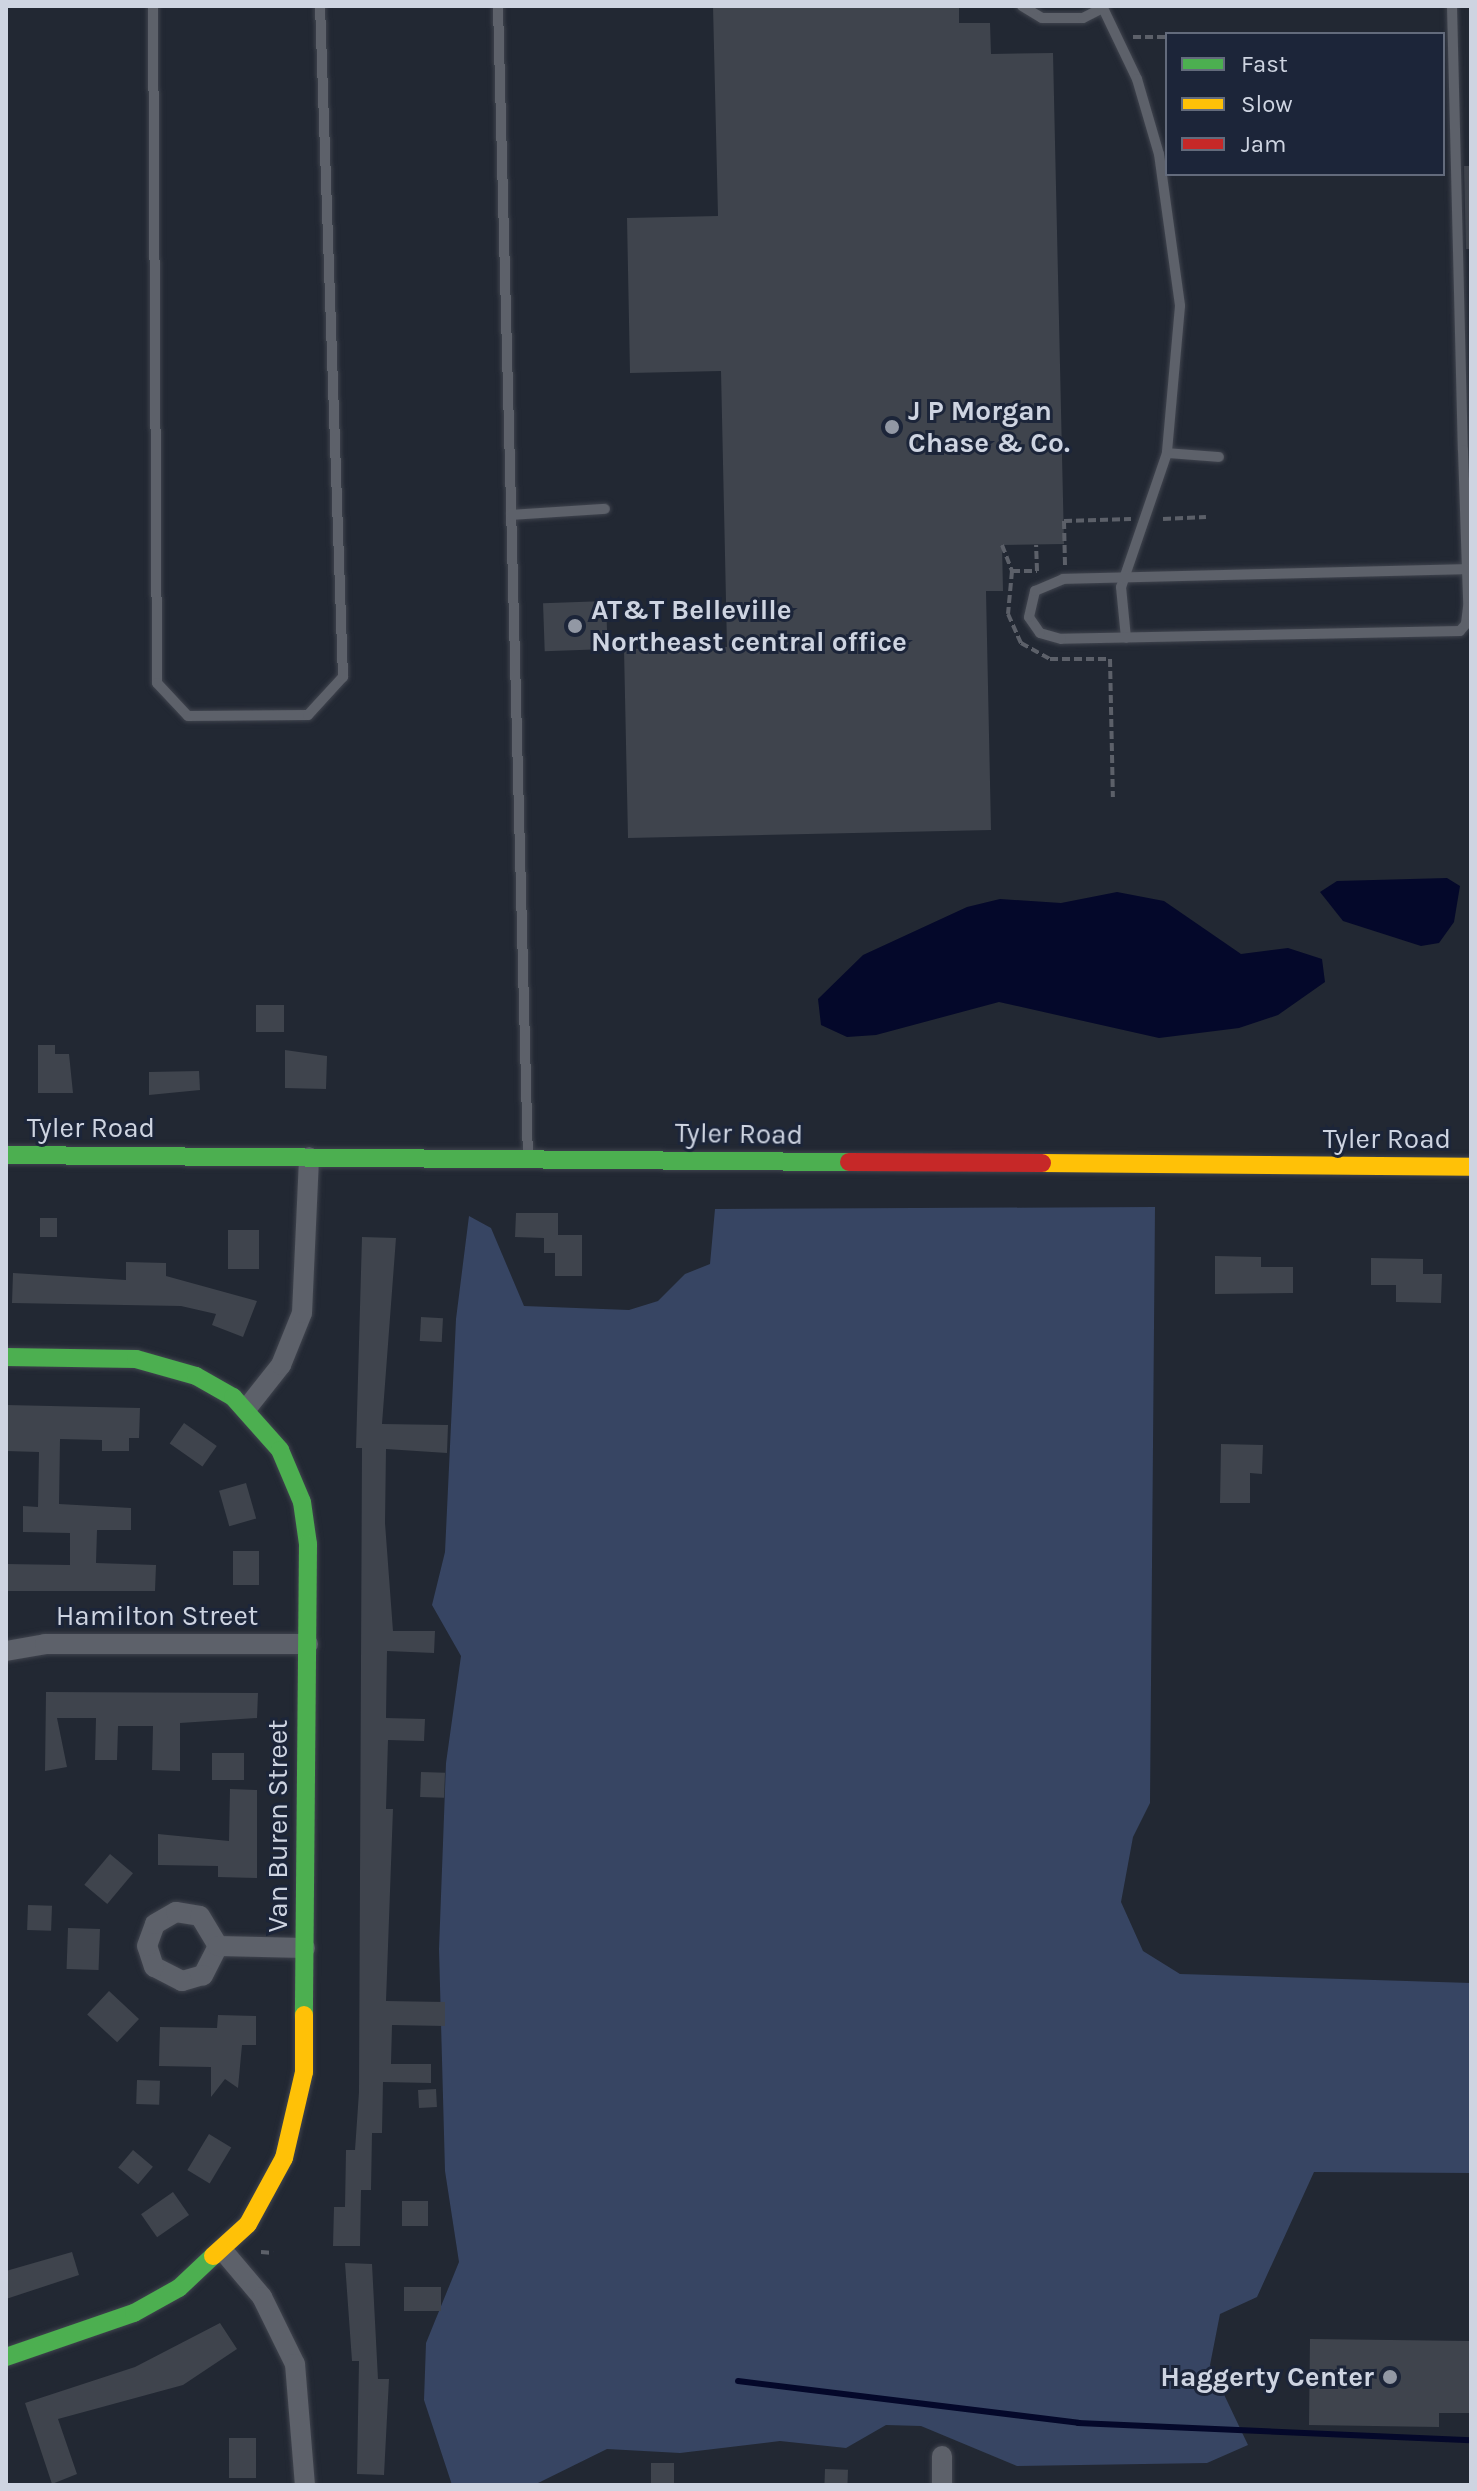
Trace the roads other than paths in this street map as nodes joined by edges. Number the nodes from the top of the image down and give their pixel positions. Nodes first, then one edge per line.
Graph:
1 (153, 6) edge
2 (320, 6) edge
3 (498, 6) edge
4 (1022, 6) edge
5 (1452, 6) edge
6 (1103, 7) edge
7 (1167, 453) junction
8 (1219, 457) dead end
9 (605, 509) dead end
10 (511, 515) junction
11 (1467, 569) junction
12 (1125, 577) junction
13 (1126, 638) junction
14 (6, 1155) edge
15 (309, 1157) junction
16 (529, 1160) junction
17 (1471, 1167) edge
18 (6, 1357) edge
19 (247, 1408) junction
20 (308, 1644) junction
21 (6, 1651) edge
22 (218, 1946) dead end
23 (305, 1948) junction
24 (224, 2252) junction
25 (6, 2357) edge
26 (942, 2456) dead end
27 (305, 2485) edge
28 (942, 2485) edge

1 - 2 lane
3 - 10 lane
4 - 6 lane
5 - 11 lane
6 - 7 lane
7 - 8 lane
7 - 12 lane
9 - 10 lane
10 - 16 lane
11 - 12 lane
11 - 13 lane
12 - 13 lane
12 - 13 lane
14 - 15 street, Tyler Road
15 - 16 street, Tyler Road
15 - 19 street
16 - 17 street, Tyler Road
18 - 19 street
19 - 20 street, Van Buren Street
20 - 21 street, Hamilton Street
20 - 23 street, Van Buren Street
22 - 23 street
23 - 24 street, Van Buren Street
24 - 25 street, Van Buren Street
24 - 27 street
26 - 28 street

